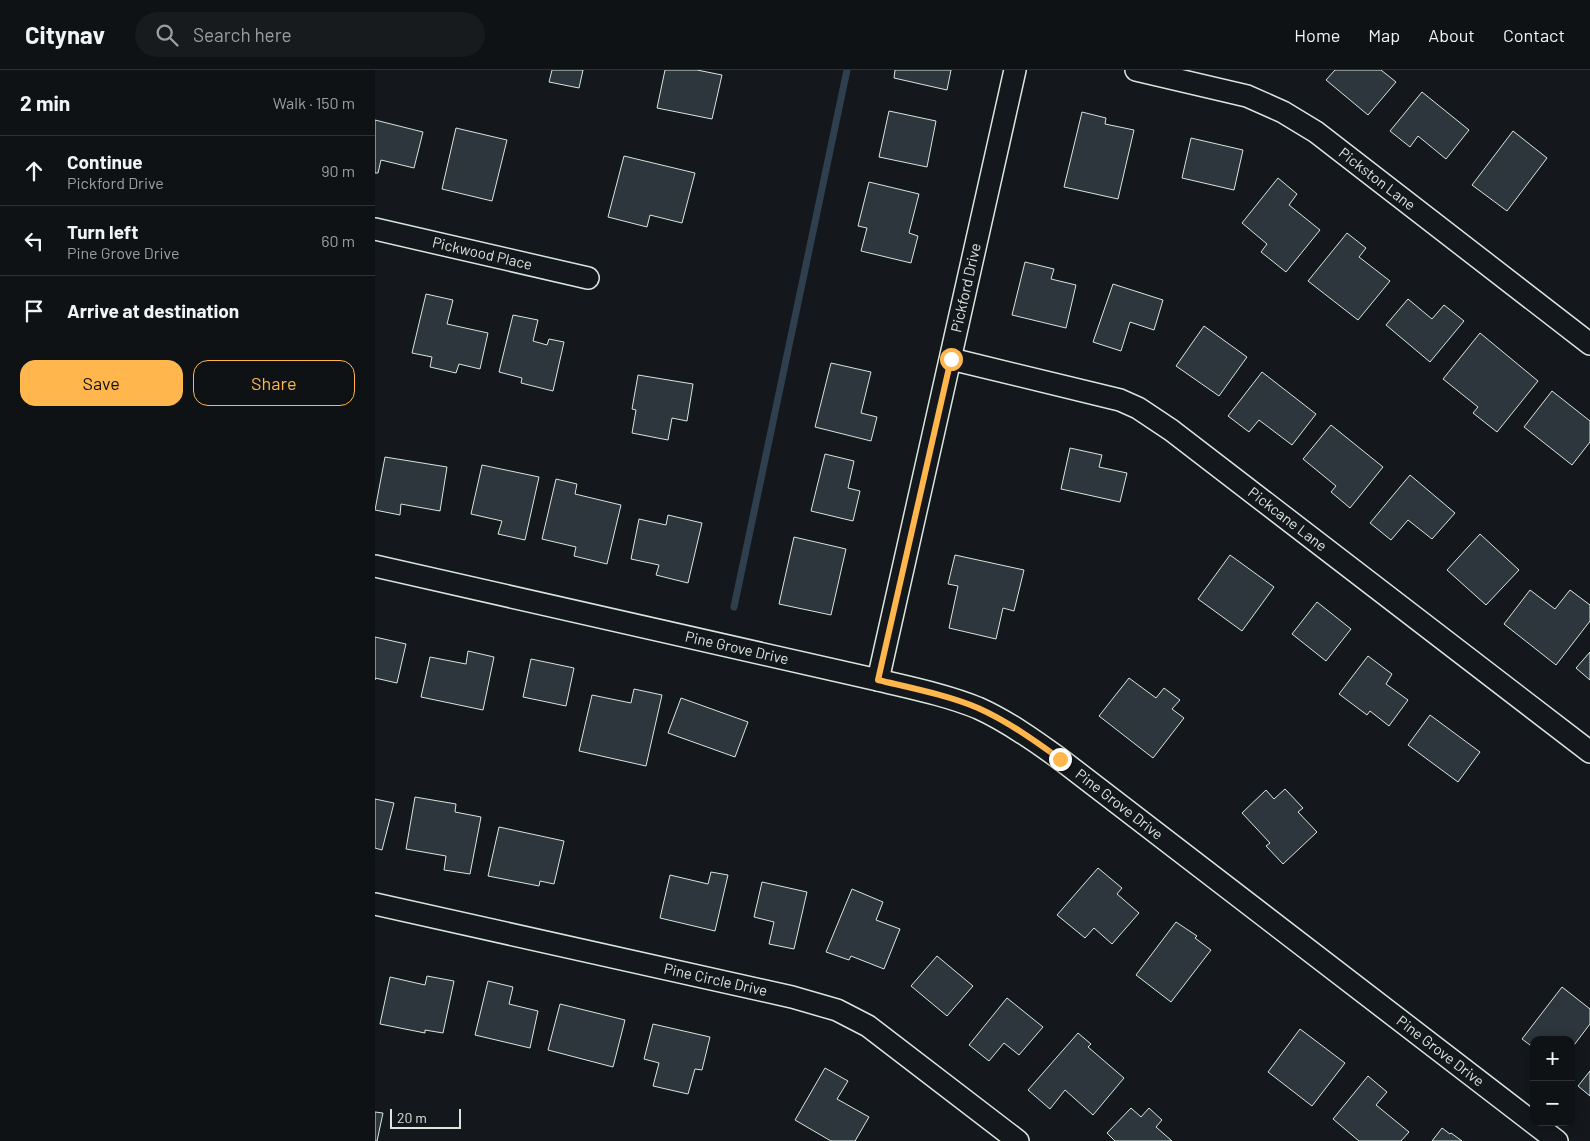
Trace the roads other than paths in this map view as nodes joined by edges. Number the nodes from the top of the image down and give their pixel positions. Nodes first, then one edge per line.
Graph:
1 (1015, 70) edge
2 (1136, 70) edge
3 (375, 229) edge
4 (589, 278) dead end
5 (1590, 344) edge
6 (951, 359) junction
7 (375, 566) edge
8 (878, 680) junction
9 (1590, 752) edge
10 (375, 904) edge
11 (1018, 1141) edge
12 (1557, 1141) edge

1 - 6 street, Pickford Drive
2 - 5 street, Pickston Lane
3 - 4 street, Pickwood Place
6 - 8 street, Pickford Drive
6 - 9 street, Pickcane Lane
7 - 8 street, Pine Grove Drive
8 - 12 street, Pine Grove Drive
10 - 11 street, Pine Circle Drive

